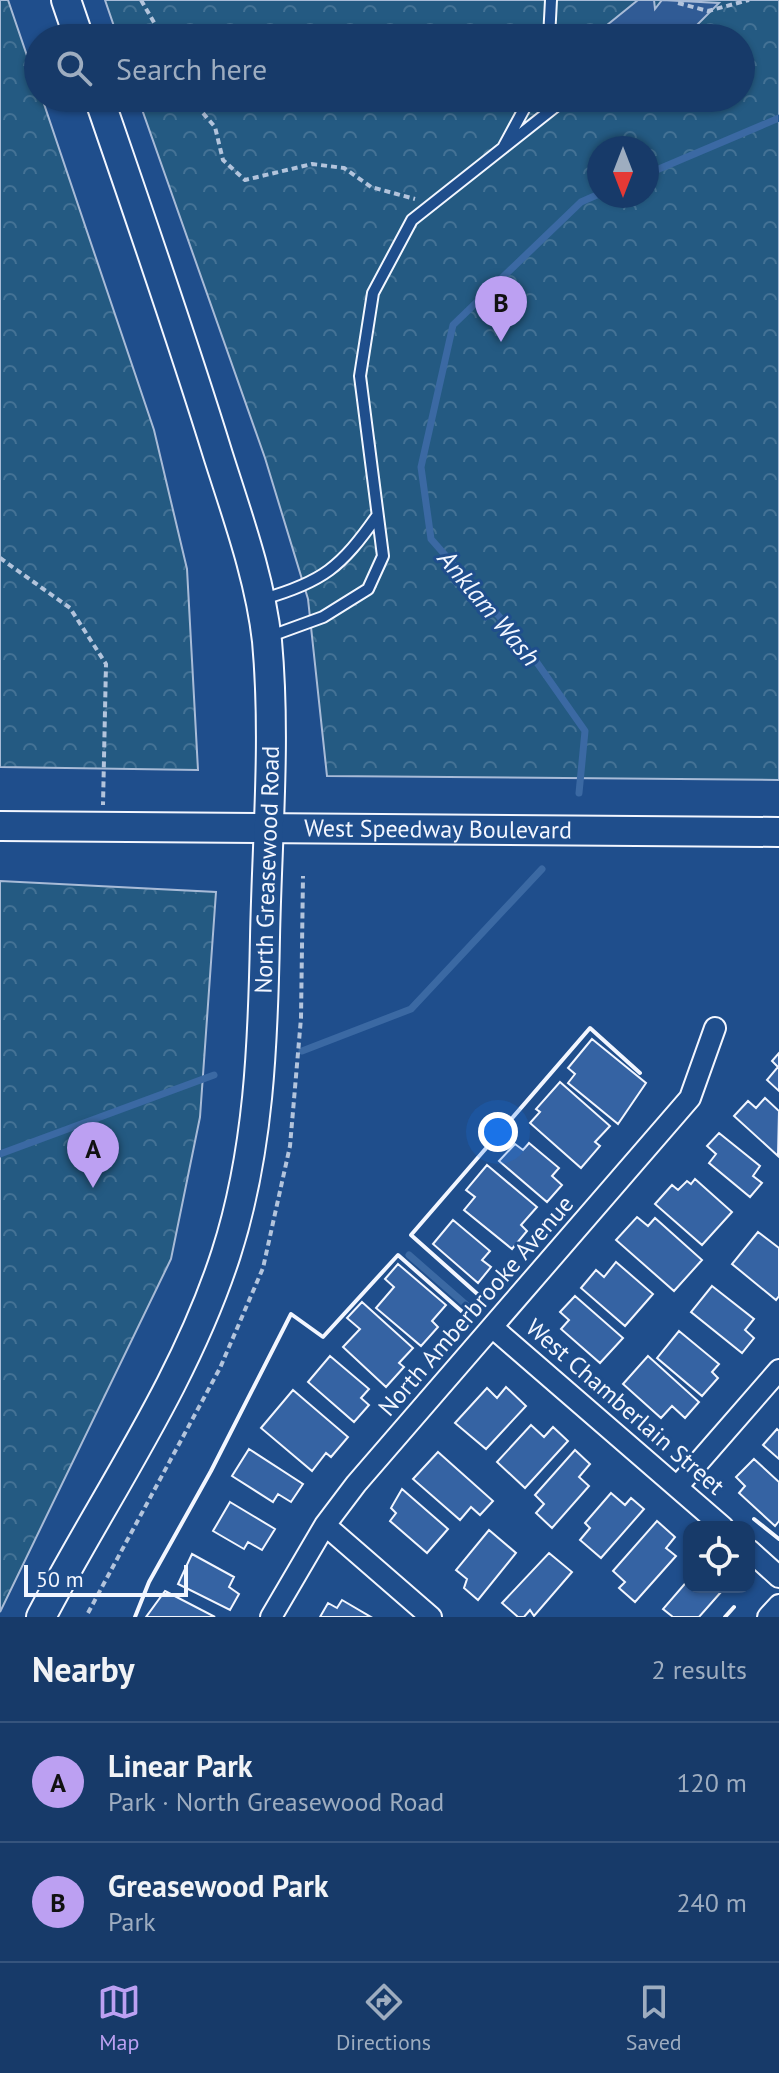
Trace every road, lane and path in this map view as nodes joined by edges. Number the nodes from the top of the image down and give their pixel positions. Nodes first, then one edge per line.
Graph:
1 (66, 0) edge
2 (141, 0) edge
3 (551, 0) edge
4 (749, 0) edge
5 (678, 3) dead end
6 (74, 24) edge
7 (155, 24) edge
8 (550, 24) edge
9 (104, 112) edge
10 (202, 112) edge
11 (522, 112) edge
12 (548, 112) edge
13 (503, 148) junction
14 (430, 203) junction
15 (377, 516) junction
16 (0, 558) edge
17 (260, 600) junction
18 (266, 638) junction
19 (0, 826) edge
20 (102, 826) junction
21 (268, 826) junction
22 (779, 832) edge
23 (715, 1028) dead end
24 (492, 1327) junction
25 (779, 1370) edge
26 (677, 1487) junction
27 (716, 1521) edge
28 (325, 1525) junction
29 (755, 1555) edge
30 (779, 1577) edge
31 (779, 1605) edge
32 (44, 1616) edge
33 (271, 1617) edge
34 (431, 1617) edge
35 (768, 1617) edge

1 - 6 main road
2 - 7 path
3 - 8 lane
4 - 5 path
9 - 17 main road, North Greasewood Road
10 - 14 path
11 - 13 lane
12 - 13 lane
13 - 14 lane
14 - 15 lane
15 - 17 lane
15 - 18 lane
16 - 20 path
17 - 18 main road, North Greasewood Road
18 - 21 main road, North Greasewood Road
19 - 20 main road, West Speedway Boulevard
20 - 21 main road, West Speedway Boulevard
21 - 22 main road, West Speedway Boulevard
21 - 32 main road, North Greasewood Road
23 - 24 street, North Amberbrooke Avenue
24 - 26 street, West Chamberlain Street
24 - 28 street, North Amberbrooke Avenue
25 - 26 street
26 - 27 street, West Chamberlain Street
28 - 33 street, North Amberbrooke Avenue
28 - 34 street
29 - 30 street
31 - 35 street

